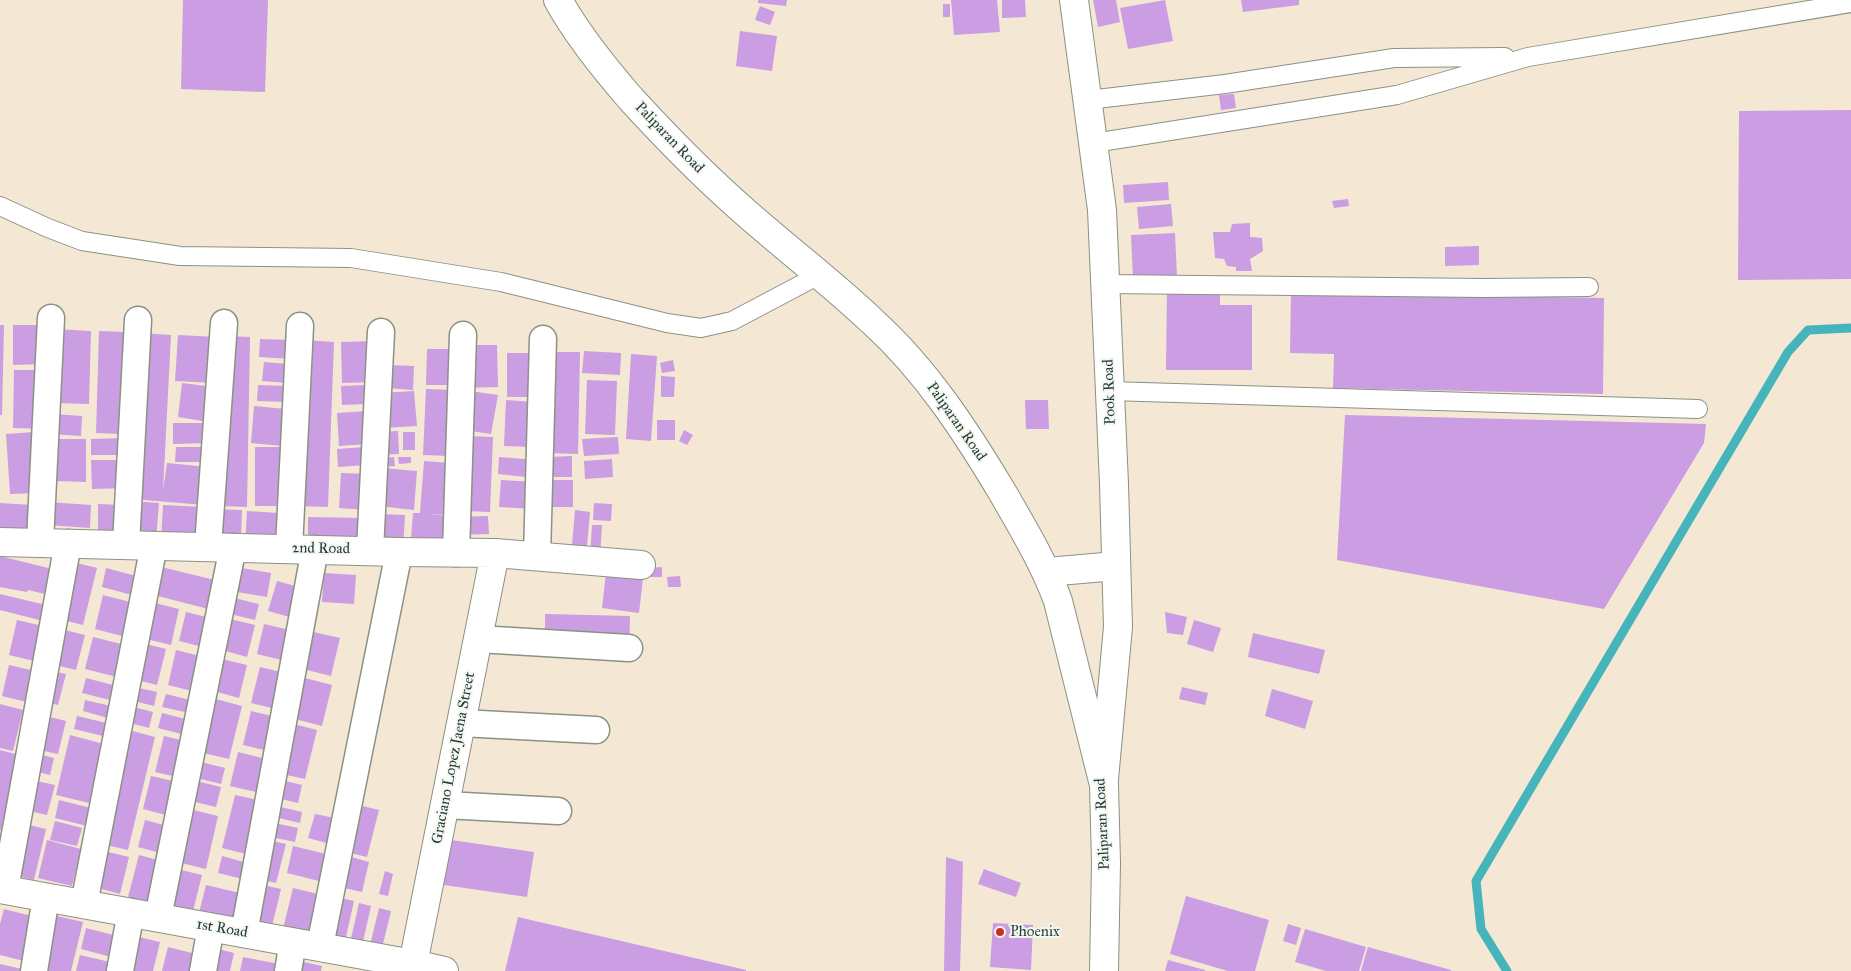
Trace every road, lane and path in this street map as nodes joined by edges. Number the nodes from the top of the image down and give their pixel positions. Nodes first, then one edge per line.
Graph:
1 (558, 0) edge
2 (1074, 0) edge
3 (1851, 3) edge
4 (1528, 57) junction
5 (1088, 100) junction
6 (1094, 143) junction
7 (0, 206) edge
8 (819, 275) junction
9 (1105, 284) junction
10 (1590, 287) dead end
11 (51, 318) dead end
12 (138, 320) dead end
13 (224, 323) dead end
14 (300, 326) dead end
15 (381, 332) dead end
16 (463, 335) dead end
17 (544, 339) dead end
18 (1110, 391) junction
19 (1698, 409) dead end
20 (0, 542) edge
21 (40, 542) junction
22 (68, 543) junction
23 (126, 544) junction
24 (154, 545) junction
25 (221, 546) junction
26 (302, 548) junction
27 (370, 550) junction
28 (399, 552) junction
29 (495, 552) junction
30 (456, 553) junction
31 (538, 556) junction
32 (641, 566) dead end
33 (1116, 566) junction
34 (1047, 572) junction
35 (478, 639) junction
36 (629, 648) dead end
37 (461, 723) junction
38 (596, 730) dead end
39 (1104, 785) junction
40 (445, 805) junction
41 (558, 811) dead end
42 (2, 889) edge
43 (46, 897) junction
44 (84, 904) junction
45 (131, 912) junction
46 (158, 917) junction
47 (211, 927) junction
48 (244, 933) junction
49 (293, 942) junction
50 (320, 946) junction
51 (413, 964) junction
52 (34, 971) edge
53 (120, 971) edge
54 (203, 971) edge
55 (288, 971) edge
56 (444, 971) edge
57 (1104, 971) edge

1 - 8 street, Paliparan Road
2 - 5 street, Pook Road
3 - 4 lane
4 - 5 lane
4 - 6 lane
5 - 6 street, Pook Road
6 - 9 street, Pook Road
7 - 8 lane
8 - 34 street, Paliparan Road
9 - 10 lane
9 - 18 street, Pook Road
11 - 21 street
12 - 23 street
13 - 25 street
14 - 26 street
15 - 27 street
16 - 30 street
17 - 31 street
18 - 19 lane
18 - 33 street, Pook Road
20 - 21 street, 2nd Road
21 - 22 street, 2nd Road
22 - 23 street, 2nd Road
22 - 42 street
23 - 24 street, 2nd Road
24 - 25 street, 2nd Road
24 - 44 street
25 - 26 street, 2nd Road
25 - 46 street
26 - 27 street, 2nd Road
26 - 48 street
27 - 28 street, 2nd Road
28 - 30 street, 2nd Road
28 - 50 street
29 - 30 street, 2nd Road
29 - 31 street, 2nd Road
29 - 35 street, Graciano Lopez Jaena Street
31 - 32 street, 2nd Road
33 - 34 street
33 - 39 street, Pook Road
34 - 39 street, Paliparan Road
35 - 36 street
35 - 37 street, Graciano Lopez Jaena Street
37 - 38 street
37 - 40 street, Graciano Lopez Jaena Street
39 - 57 street, Paliparan Road
40 - 41 street
40 - 51 street, Graciano Lopez Jaena Street
42 - 43 street, 1st Road
43 - 44 street, 1st Road
43 - 52 street
44 - 45 street, 1st Road
45 - 46 street, 1st Road
45 - 53 street
46 - 47 street, 1st Road
47 - 48 street, 1st Road
47 - 54 street
48 - 49 street, 1st Road
49 - 50 street, 1st Road
49 - 55 street
50 - 51 street, 1st Road
51 - 56 street, 1st Road

